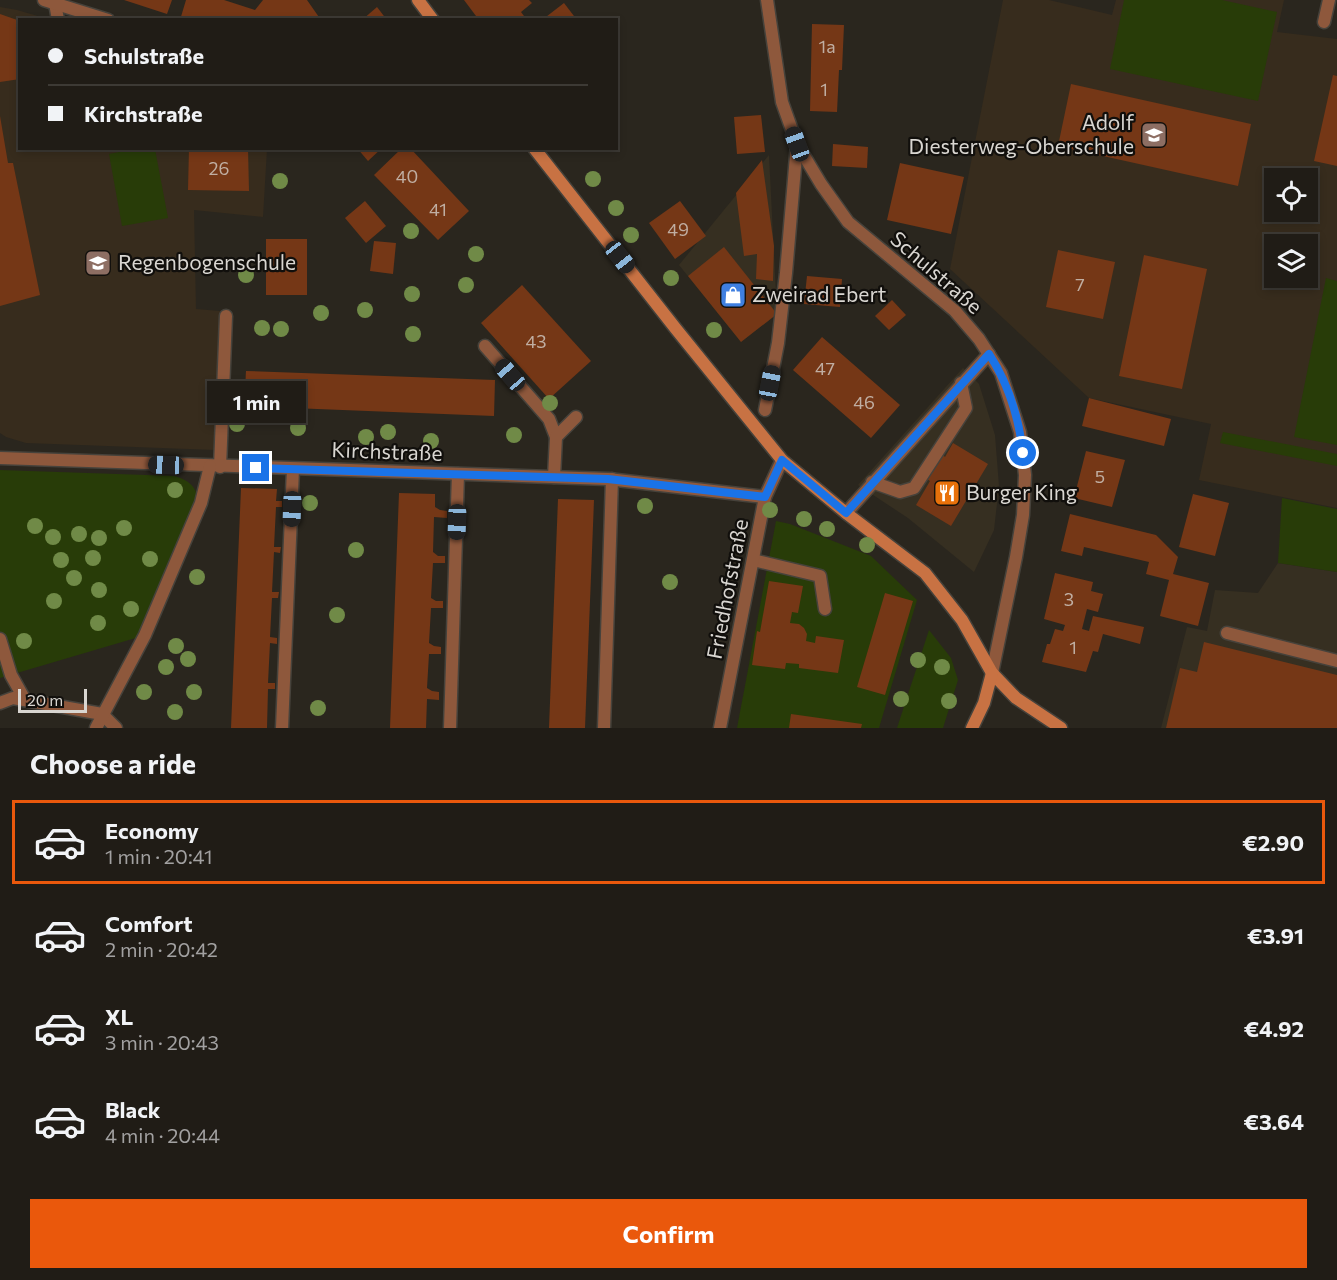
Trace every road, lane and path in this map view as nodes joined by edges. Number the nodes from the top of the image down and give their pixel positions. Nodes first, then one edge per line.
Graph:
1 (418, 0) edge
2 (767, 0) edge
3 (1329, 0) edge
4 (50, 2) edge
5 (57, 18) edge
6 (102, 18) edge
7 (432, 18) edge
8 (1324, 22) dead end
9 (797, 144) junction
10 (536, 150) edge
11 (226, 316) dead end
12 (485, 346) dead end
13 (989, 354) junction
14 (961, 383) junction
15 (765, 410) dead end
16 (576, 417) dead end
17 (556, 437) junction
18 (3, 459) edge
19 (782, 460) junction
20 (215, 466) junction
21 (293, 469) junction
22 (458, 474) junction
23 (554, 477) junction
24 (612, 479) junction
25 (872, 482) junction
26 (765, 497) junction
27 (846, 513) junction
28 (753, 560) junction
29 (825, 609) dead end
30 (1227, 633) dead end
31 (0, 639) edge
32 (1337, 661) edge
33 (993, 673) junction
34 (25, 700) junction
35 (0, 703) edge
36 (102, 714) junction
37 (96, 728) edge
38 (116, 728) edge
39 (282, 728) edge
40 (450, 728) edge
41 (604, 728) edge
42 (720, 728) edge
43 (972, 728) edge
44 (1061, 728) edge

1 - 7 main road
2 - 9 street
3 - 8 street
4 - 5 street
4 - 6 street
9 - 13 street, Schulstraße
9 - 15 street
10 - 19 main road
11 - 20 street
12 - 17 street
13 - 14 street
13 - 33 street, Schulstraße
14 - 25 street
14 - 25 street
16 - 17 street
17 - 23 street
18 - 20 street, Kirchstraße
19 - 26 street, Friedhofstraße
19 - 27 main road
20 - 21 street, Kirchstraße
20 - 36 street
21 - 22 street, Kirchstraße
21 - 39 street
22 - 23 street, Kirchstraße
22 - 40 street
23 - 24 street, Kirchstraße
24 - 26 street, Kirchstraße
24 - 41 street
25 - 27 street
26 - 28 street, Friedhofstraße
27 - 33 main road
28 - 29 street
28 - 42 street, Friedhofstraße
30 - 32 street
31 - 34 street
33 - 43 main road
33 - 44 main road
34 - 35 street
34 - 36 street
36 - 37 street
36 - 38 street

